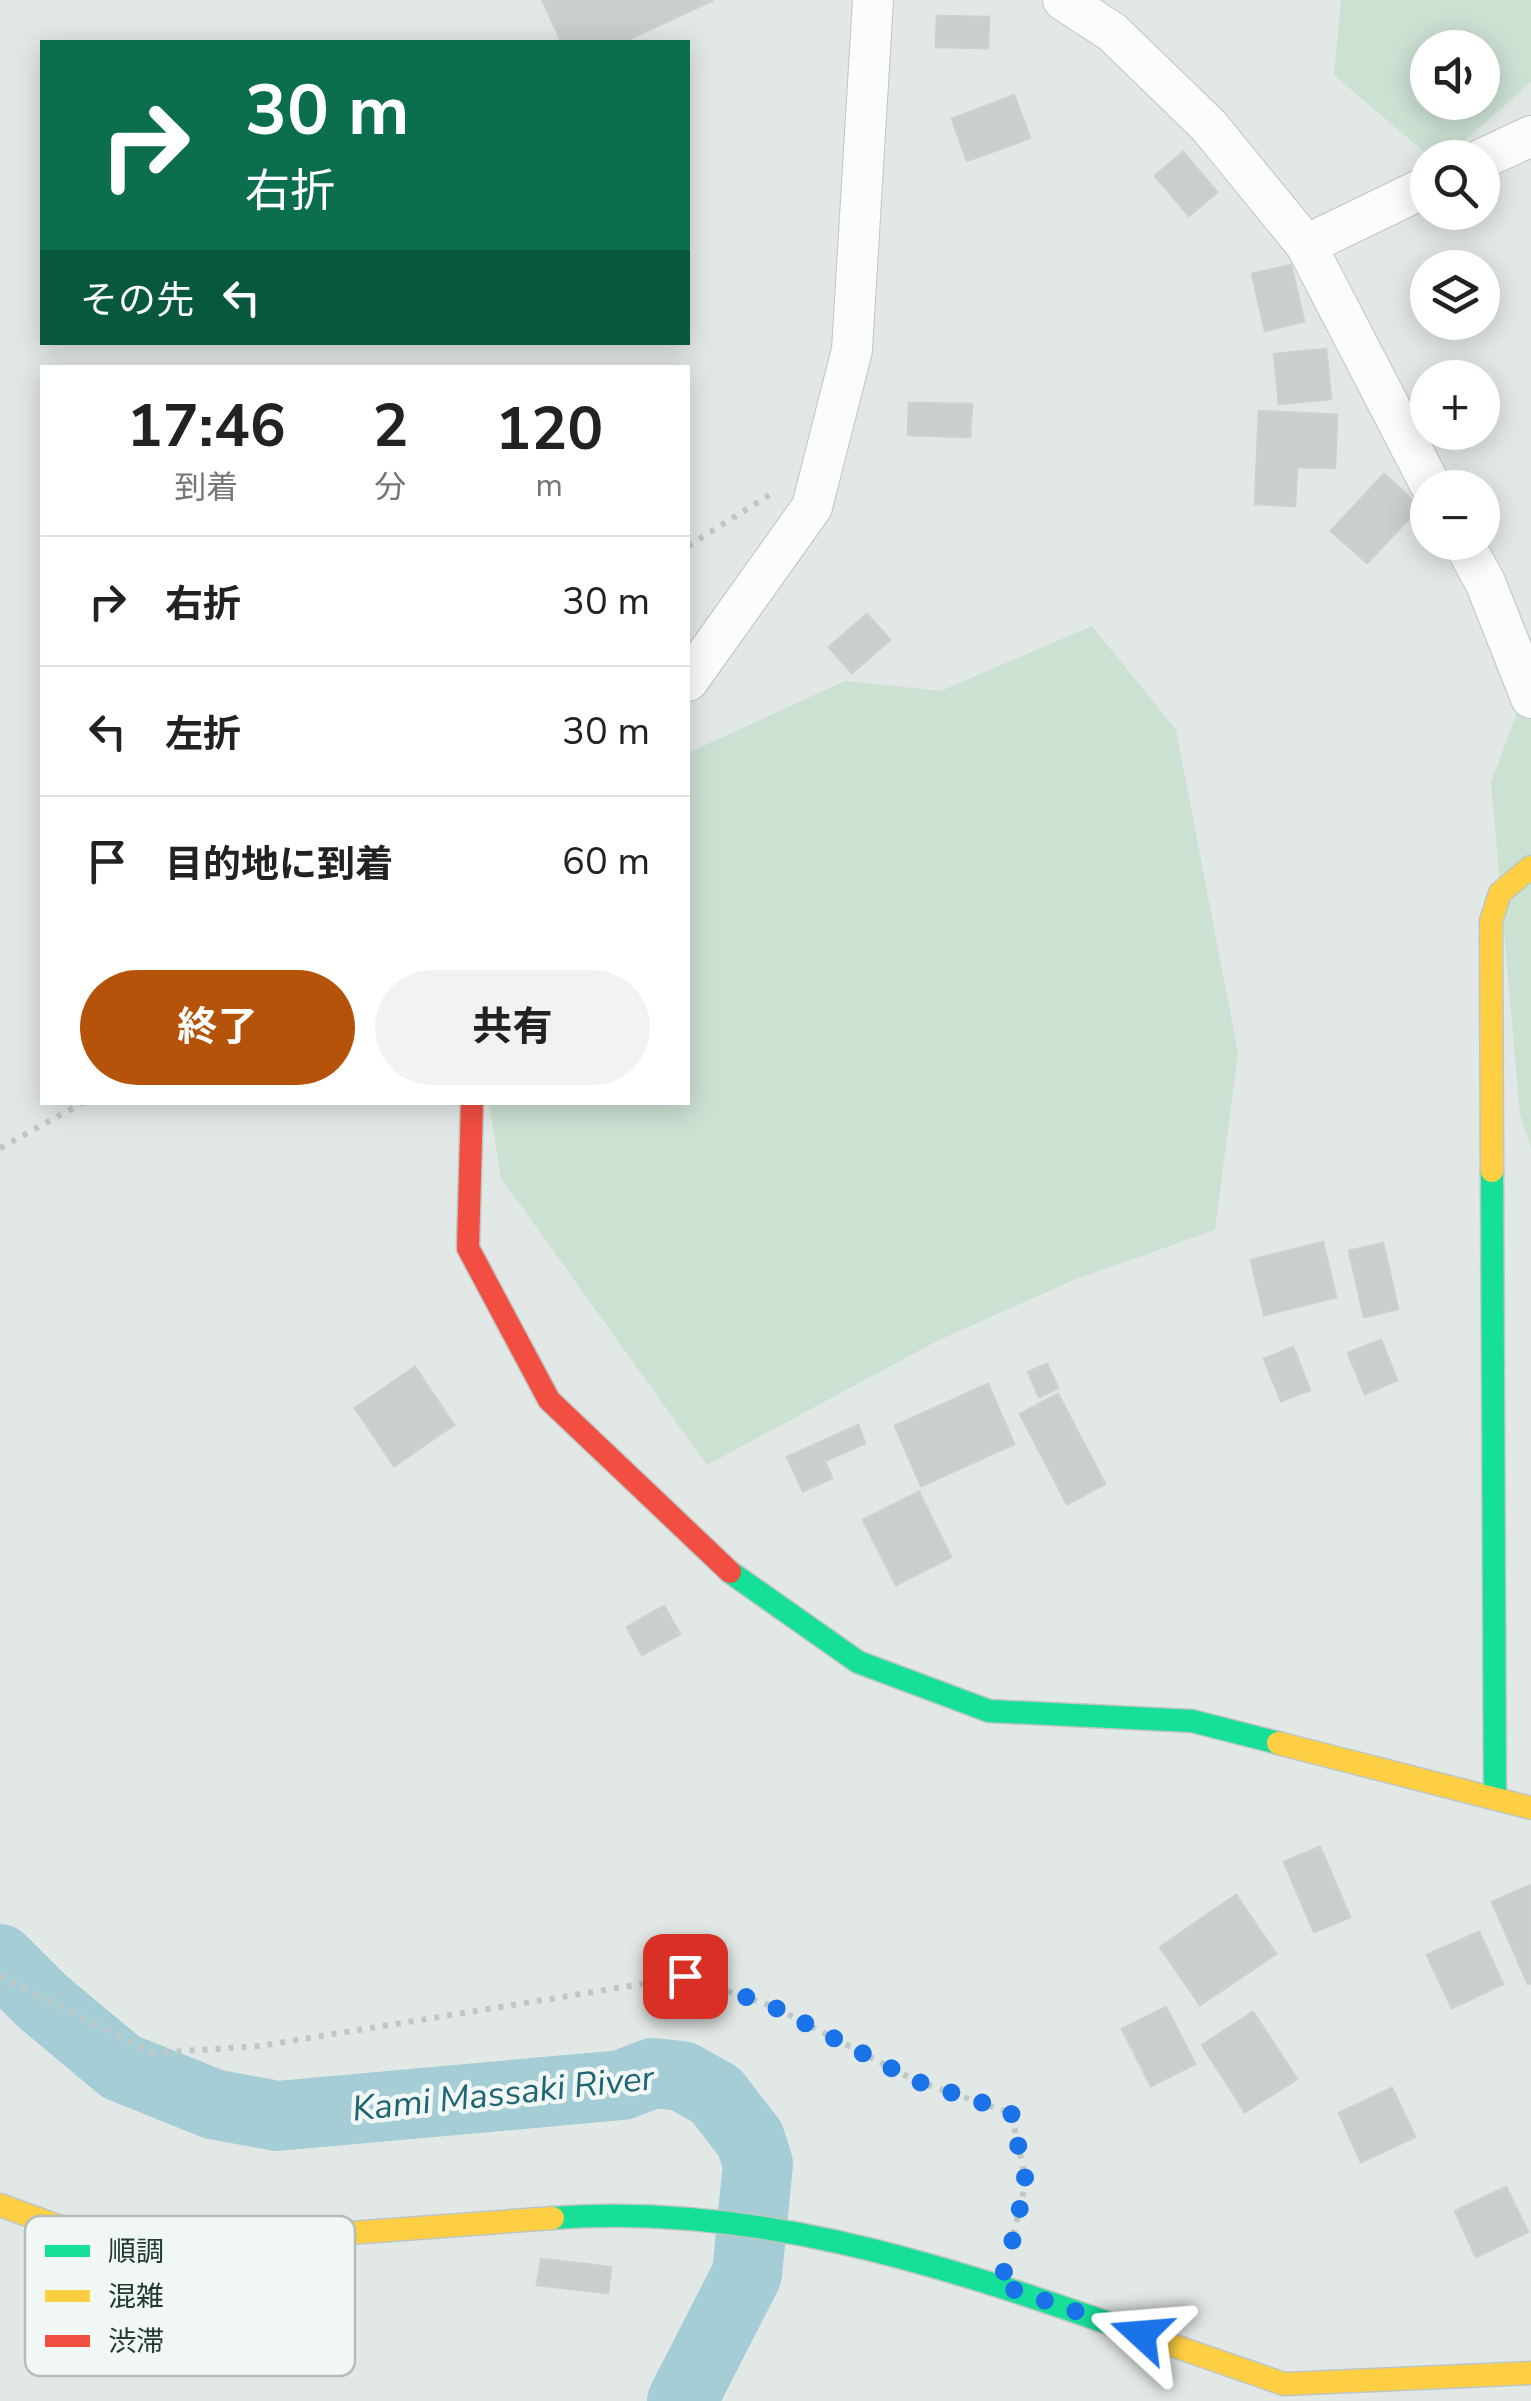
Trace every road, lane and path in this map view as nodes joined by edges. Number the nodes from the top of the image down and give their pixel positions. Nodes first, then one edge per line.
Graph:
1 (873, 0) edge
2 (1064, 0) edge
3 (1531, 136) edge
4 (1500, 151) edge
5 (1410, 195) edge
6 (1306, 245) junction
7 (820, 465) junction
8 (1423, 470) edge
9 (690, 545) edge
10 (1473, 560) edge
11 (690, 678) edge
12 (1531, 698) edge
13 (1531, 866) edge
14 (79, 1105) edge
15 (472, 1105) edge
16 (0, 1148) edge
17 (1495, 1798) junction
18 (1531, 1808) edge
19 (0, 1976) edge
20 (0, 2205) edge
21 (30, 2216) edge
22 (355, 2232) edge
23 (997, 2284) junction
24 (1531, 2373) edge

1 - 7 street
2 - 6 street
3 - 4 street
5 - 6 street
6 - 8 street
7 - 9 path
7 - 11 street
10 - 12 street
13 - 17 street
14 - 16 path
15 - 17 street
17 - 18 street
19 - 23 path
20 - 21 street
22 - 23 street
23 - 24 street

